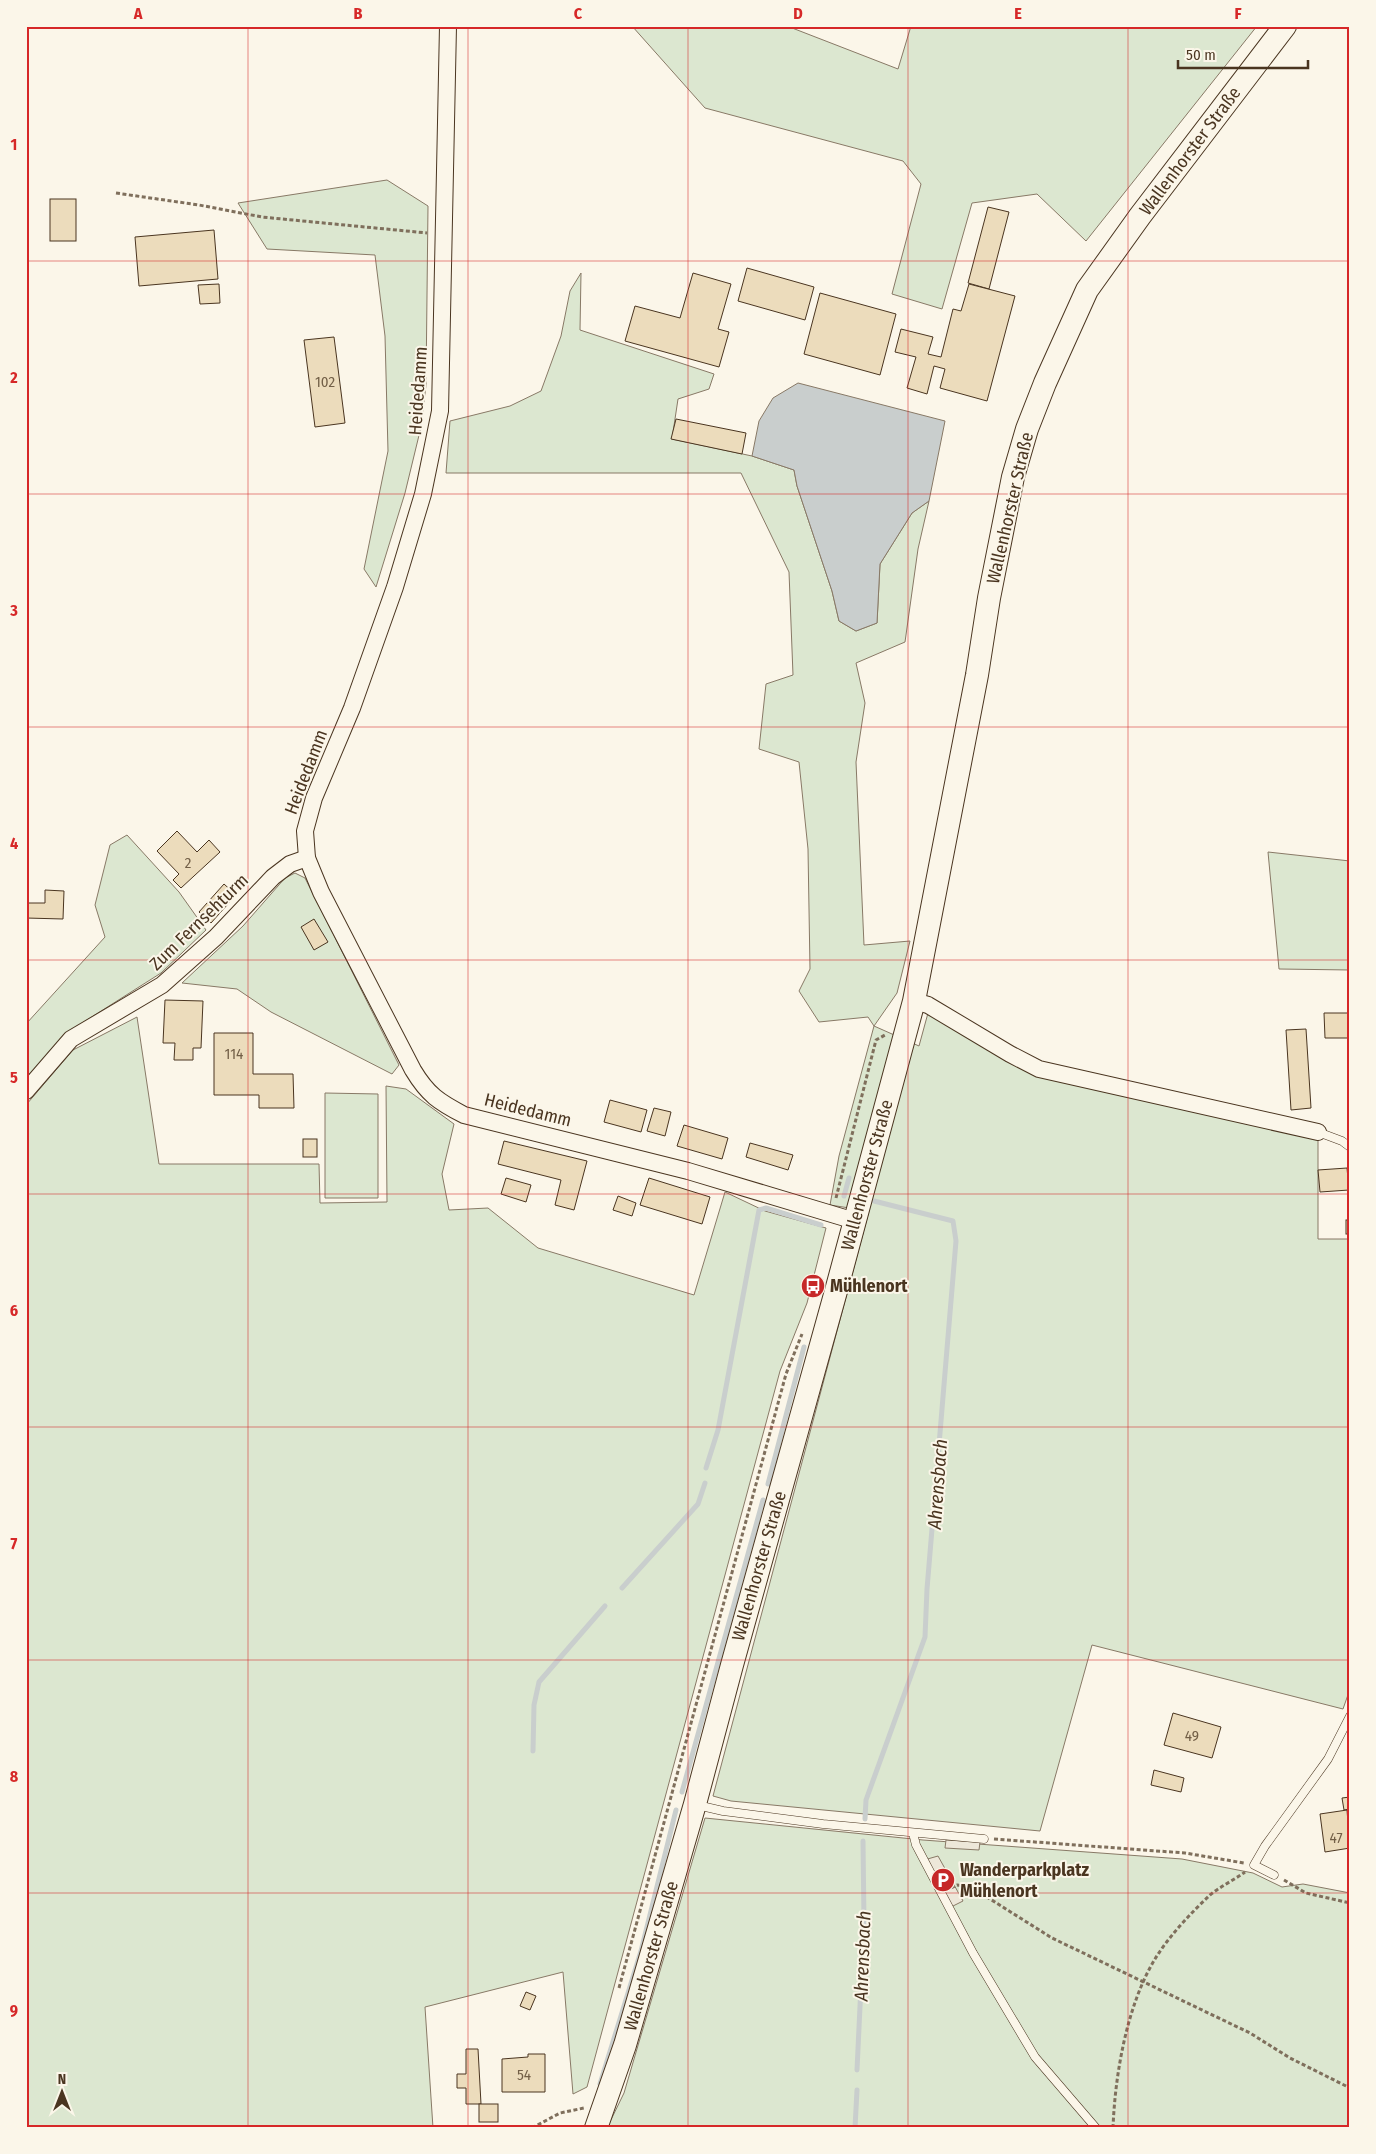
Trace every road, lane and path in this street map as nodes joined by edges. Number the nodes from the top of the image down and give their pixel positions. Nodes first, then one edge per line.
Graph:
1 (448, 26) edge
2 (1285, 26) edge
3 (116, 193) dead end
4 (443, 235) junction
5 (307, 858) junction
6 (914, 1001) junction
7 (26, 1091) edge
8 (1318, 1132) joint
9 (1350, 1147) edge
10 (855, 1221) junction
11 (802, 1333) dead end
12 (1350, 1716) edge
13 (695, 1804) junction
14 (913, 1833) junction
15 (984, 1838) joint
16 (1254, 1865) junction
17 (1274, 1875) joint
18 (941, 1892) junction
19 (1350, 1903) edge
20 (1144, 1981) junction
21 (619, 1988) dead end
22 (1350, 2088) edge
23 (588, 2107) dead end
24 (532, 2128) edge
25 (596, 2128) edge
26 (1096, 2128) edge
27 (1113, 2128) edge

1 - 4 street, Heidedamm
2 - 6 main road, Wallenhorster Straße
3 - 4 path
4 - 5 street, Heidedamm
5 - 7 street, Zum Fernsehturm
5 - 10 street, Heidedamm
6 - 8 street
6 - 10 main road, Wallenhorster Straße
8 - 9 lane
10 - 13 main road, Wallenhorster Straße
11 - 21 path
12 - 16 lane
13 - 14 lane
13 - 25 main road, Wallenhorster Straße
14 - 15 lane
14 - 18 lane
15 - 16 path
16 - 17 lane
16 - 20 path
17 - 19 path
18 - 20 path
18 - 26 lane
20 - 22 path
20 - 27 path
23 - 24 path

